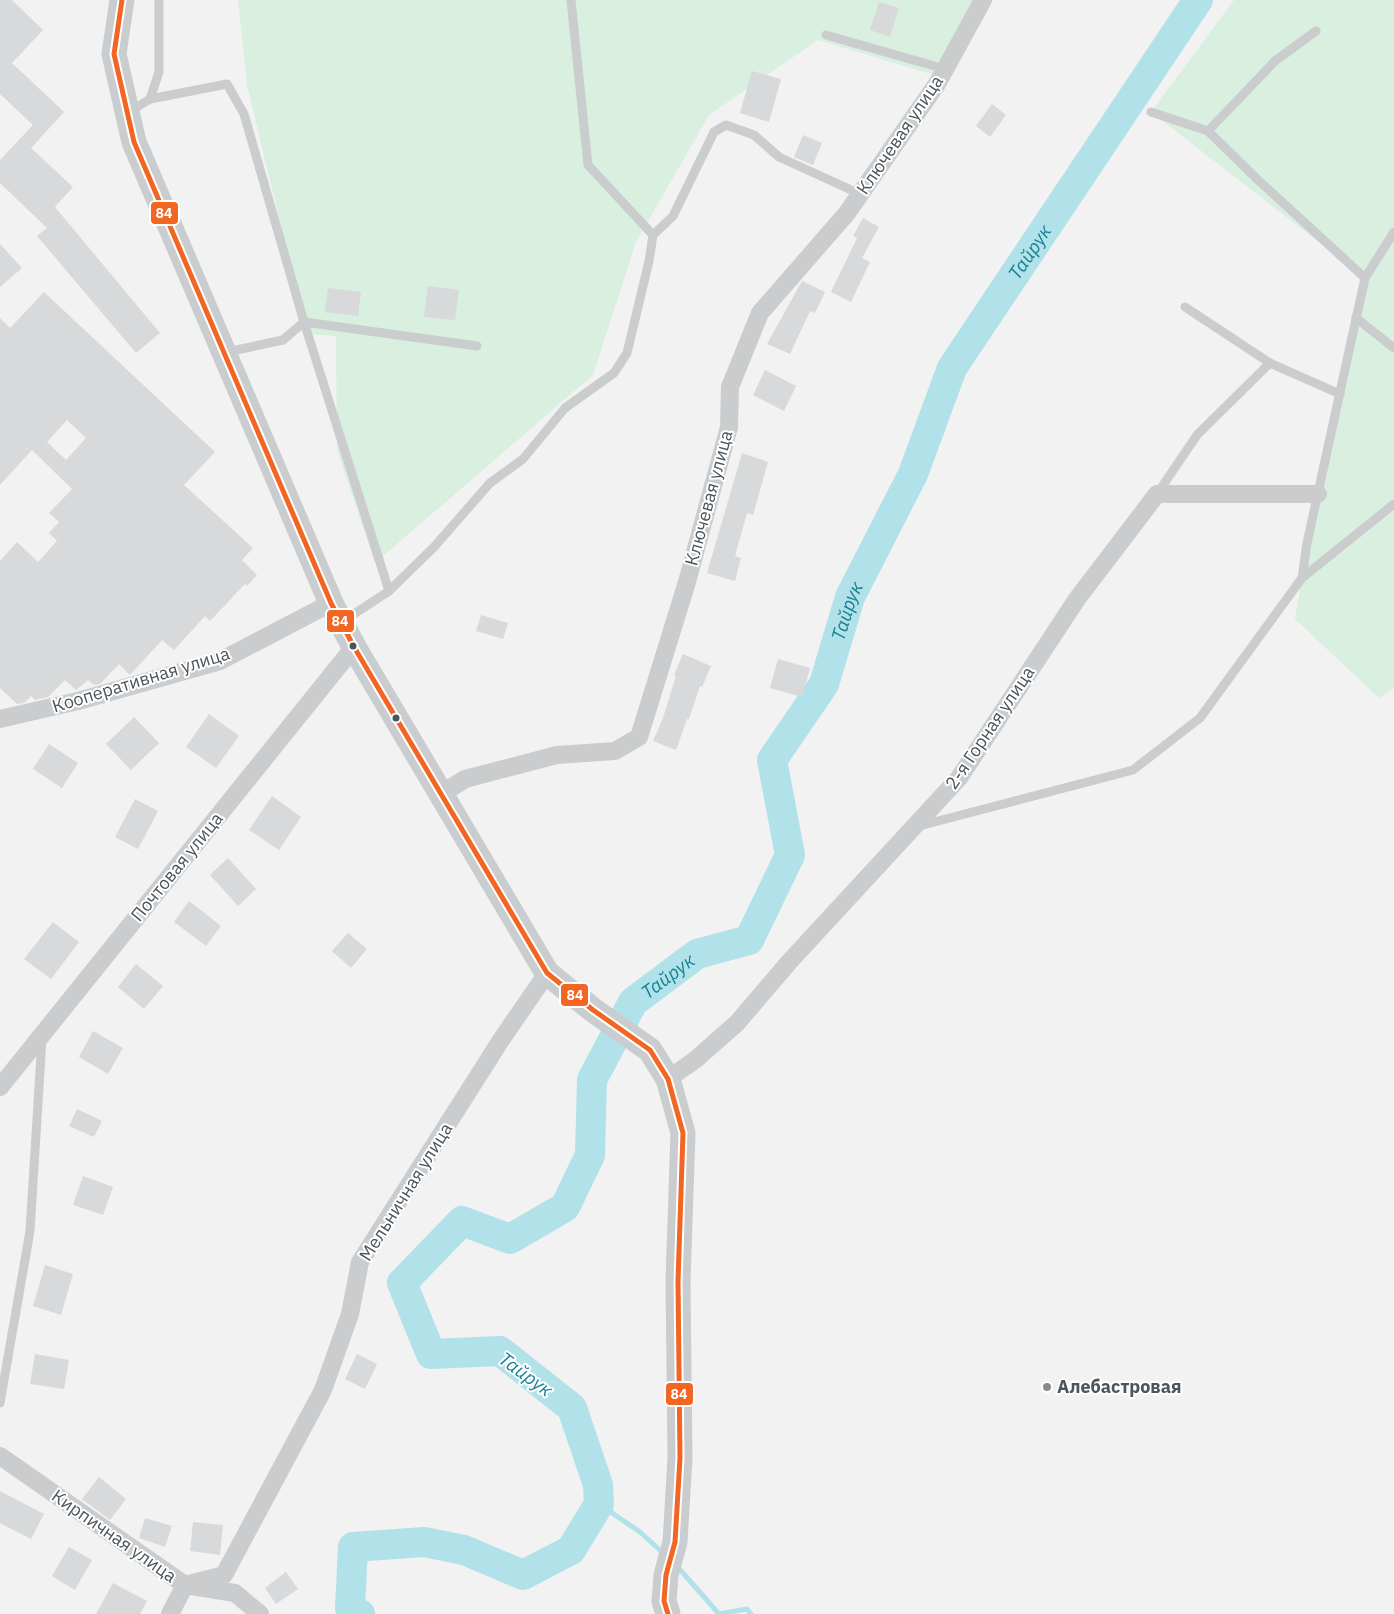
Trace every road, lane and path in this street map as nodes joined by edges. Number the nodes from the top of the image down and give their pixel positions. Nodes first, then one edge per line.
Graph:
1 (122, 0) edge
2 (159, 0) edge
3 (571, 0) edge
4 (982, 0) edge
5 (1316, 32) dead end
6 (826, 35) dead end
7 (945, 69) junction
8 (150, 98) junction
9 (1151, 112) dead end
10 (127, 114) junction
11 (1208, 131) junction
12 (860, 194) junction
13 (1394, 232) edge
14 (653, 235) junction
15 (1365, 278) junction
16 (1185, 307) dead end
17 (1356, 318) junction
18 (304, 322) junction
19 (477, 346) dead end
20 (1394, 348) edge
21 (224, 352) junction
22 (1270, 363) junction
23 (1340, 394) junction
24 (1157, 494) junction
25 (1318, 494) junction
26 (1394, 504) edge
27 (1302, 578) junction
28 (390, 591) junction
29 (336, 613) junction
30 (354, 646) junction
31 (0, 719) edge
32 (441, 794) junction
33 (914, 827) junction
34 (547, 974) junction
35 (42, 1036) junction
36 (668, 1079) junction
37 (0, 1087) edge
38 (0, 1403) edge
39 (0, 1456) edge
40 (185, 1585) junction
41 (170, 1614) edge
42 (260, 1614) edge
43 (668, 1614) edge

1 - 10 street
2 - 8 lane
3 - 14 lane
4 - 7 street, Ключевая улица
5 - 11 lane
6 - 7 lane
7 - 12 street, Ключевая улица
8 - 10 lane
8 - 18 lane
9 - 11 lane
10 - 21 street
11 - 15 lane
12 - 14 lane
12 - 32 street, Ключевая улица
13 - 15 lane
14 - 28 lane
15 - 17 lane
16 - 22 lane
17 - 20 lane
17 - 23 lane
18 - 19 lane
18 - 21 lane
18 - 28 lane
21 - 29 street
22 - 23 lane
22 - 24 lane
23 - 25 lane
24 - 25 street
24 - 33 street, 2-я Горная улица
25 - 27 lane
26 - 27 lane
27 - 33 lane
28 - 29 lane
29 - 30 street
29 - 31 street, Кооперативная улица
30 - 32 street
30 - 35 street, Почтовая улица
32 - 34 street
33 - 36 street, 2-я Горная улица
34 - 36 street
34 - 40 street, Мельничная улица
35 - 37 street, Почтовая улица
35 - 38 lane
36 - 43 street
39 - 40 street, Кирпичная улица
40 - 41 street
40 - 42 street, Кирпичная улица

